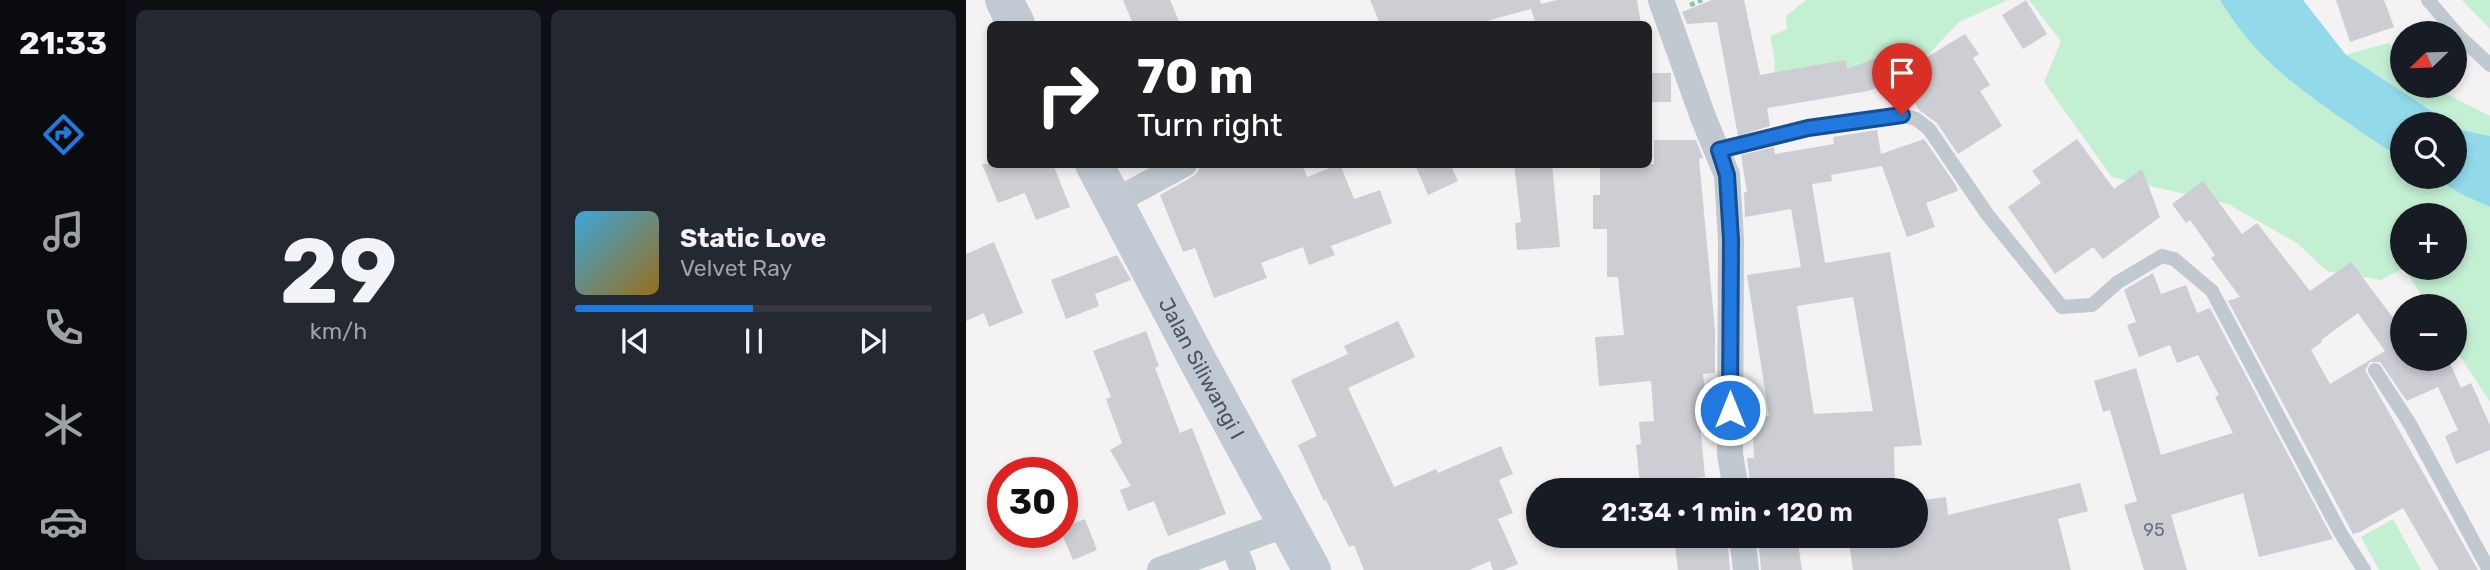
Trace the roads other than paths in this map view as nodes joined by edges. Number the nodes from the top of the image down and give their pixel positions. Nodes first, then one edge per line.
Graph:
1 (1004, 0) edge
2 (1661, 0) edge
3 (2428, 0) edge
4 (1014, 21) edge
5 (2490, 65) edge
6 (1719, 150) junction
7 (1096, 168) edge
8 (1177, 168) edge
9 (1114, 202) junction
10 (2375, 370) dead end
11 (1734, 478) edge
12 (1287, 524) junction
13 (1233, 544) junction
14 (1743, 548) edge
15 (1160, 570) edge
16 (1243, 570) edge
17 (1312, 570) edge
18 (1746, 570) edge
19 (2364, 570) edge
20 (2490, 570) edge

1 - 4 main road
2 - 6 street
3 - 5 lane
6 - 11 street
6 - 19 lane
7 - 9 main road, Jalan Siliwangi I
8 - 9 street
9 - 12 main road, Jalan Siliwangi I
10 - 20 lane
12 - 13 street
12 - 17 main road, Jalan Siliwangi I
13 - 15 street
13 - 16 street
14 - 18 street

